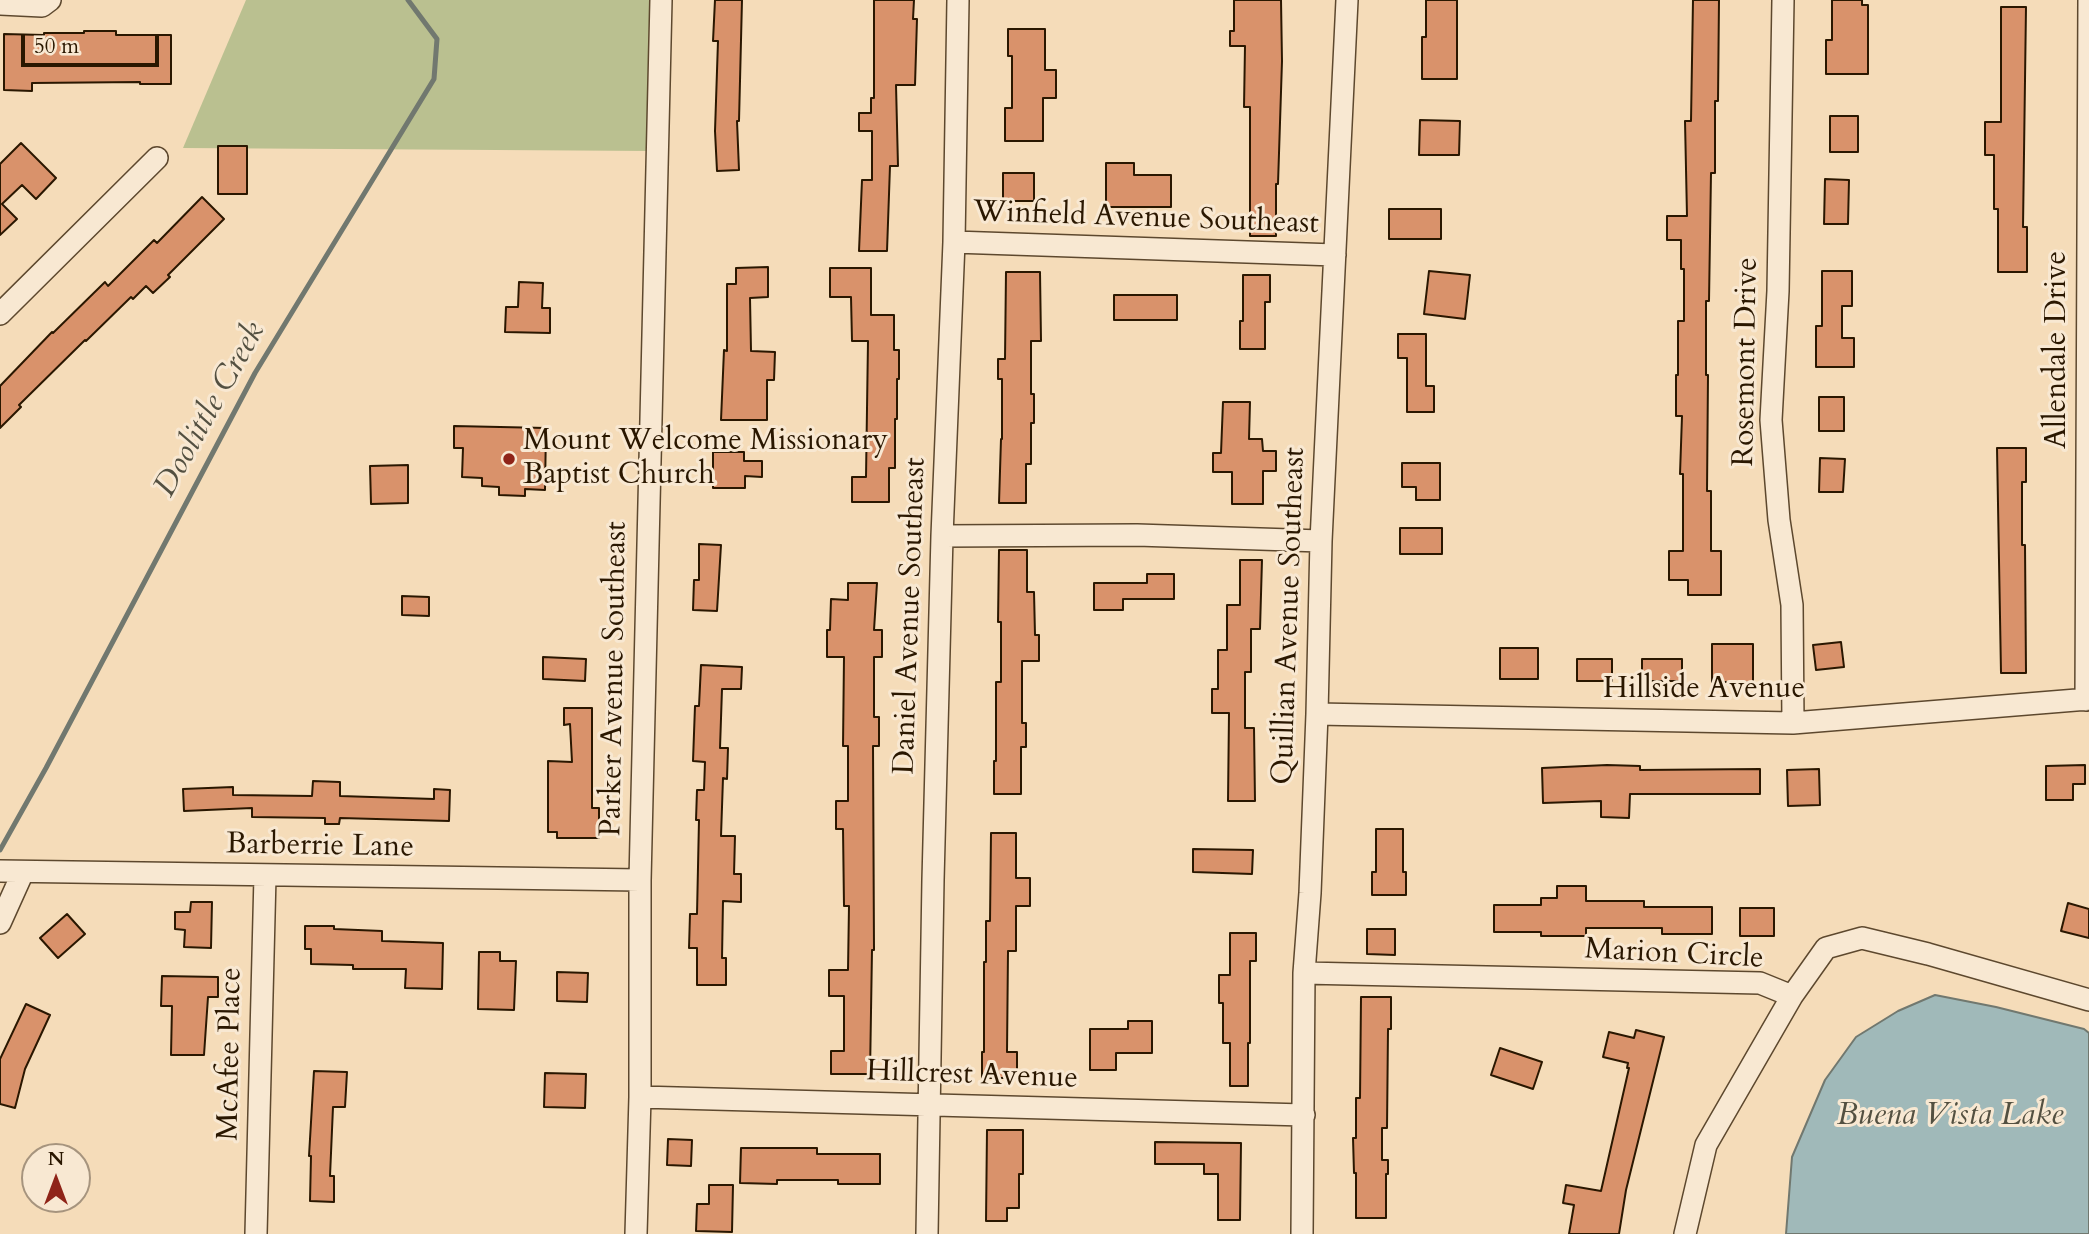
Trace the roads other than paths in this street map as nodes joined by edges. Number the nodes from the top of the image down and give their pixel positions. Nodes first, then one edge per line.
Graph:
1 (50, 0) edge
2 (661, 0) edge
3 (958, 0) edge
4 (1347, 0) edge
5 (1783, 0) edge
6 (2089, 0) edge
7 (0, 4) edge
8 (157, 158) dead end
9 (954, 242) junction
10 (1335, 255) junction
11 (0, 314) edge
12 (942, 536) junction
13 (1321, 541) junction
14 (2088, 700) edge
15 (1317, 714) junction
16 (1793, 723) junction
17 (0, 871) edge
18 (23, 872) junction
19 (265, 876) junction
20 (640, 880) junction
21 (0, 923) edge
22 (1304, 974) junction
23 (1792, 996) junction
24 (2089, 1000) edge
25 (640, 1097) junction
26 (929, 1105) junction
27 (1304, 1115) junction
28 (256, 1234) edge
29 (636, 1234) edge
30 (927, 1234) edge
31 (1302, 1234) edge
32 (1685, 1234) edge

1 - 7 street
2 - 20 street, Parker Avenue Southeast
3 - 9 street, Daniel Avenue Southeast
4 - 10 street, Quillian Avenue Southeast
5 - 16 street, Rosemont Drive
6 - 14 street, Allendale Drive
8 - 11 street
9 - 10 street, Winfield Avenue Southeast
9 - 12 street, Daniel Avenue Southeast
10 - 13 street, Quillian Avenue Southeast
12 - 13 street
12 - 26 street, Daniel Avenue Southeast
13 - 15 street, Quillian Avenue Southeast
14 - 16 street, Hillside Avenue
15 - 16 street, Hillside Avenue
15 - 22 street, Quillian Avenue Southeast
17 - 18 street, Barberrie Lane
18 - 19 street, Barberrie Lane
18 - 21 street
19 - 20 street, Barberrie Lane
19 - 28 street, McAfee Place
20 - 25 street, Parker Avenue Southeast
22 - 23 street, Marion Circle
22 - 27 street, Quillian Avenue Southeast
23 - 24 street, Marion Circle
23 - 32 street
25 - 26 street, Hillcrest Avenue
25 - 29 street, Parker Avenue Southeast
26 - 27 street, Hillcrest Avenue
26 - 30 street, Daniel Avenue Southeast
27 - 31 street, Quillian Avenue Southeast

